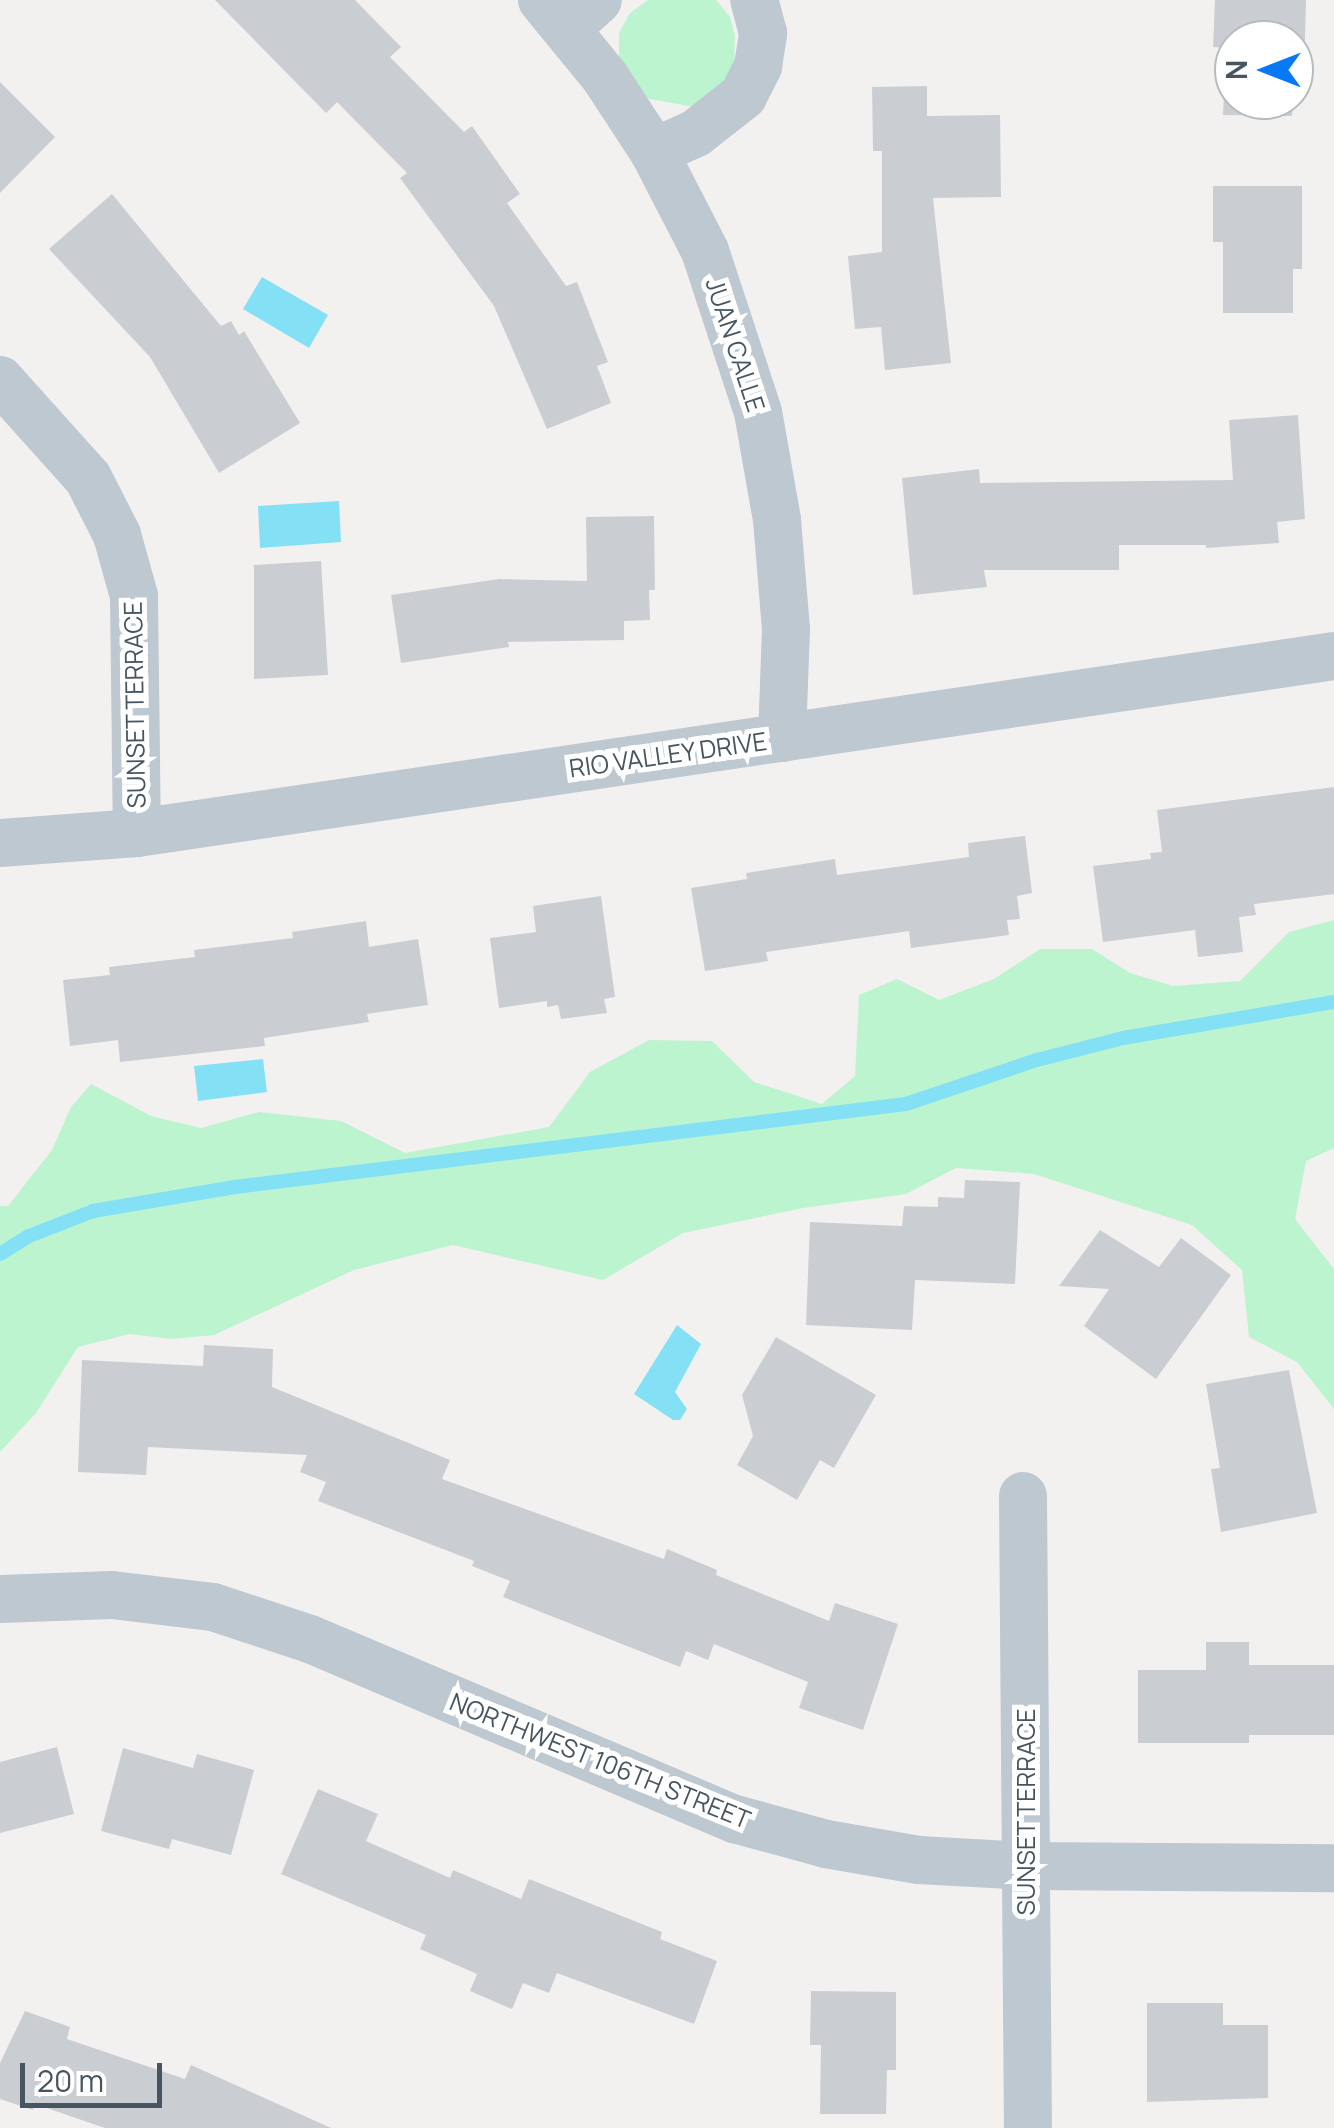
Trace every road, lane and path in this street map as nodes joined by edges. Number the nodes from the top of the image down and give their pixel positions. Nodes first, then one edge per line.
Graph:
1 (754, 0) edge
2 (568, 10) edge
3 (654, 152) junction
4 (0, 380) edge
5 (1334, 656) edge
6 (782, 738) junction
7 (137, 833) junction
8 (0, 843) edge
9 (1023, 1496) dead end
10 (0, 1599) edge
11 (1027, 1866) junction
12 (1334, 1868) edge
13 (1028, 2128) edge

1 - 3 street
2 - 3 street, JUAN CALLE
3 - 6 street, JUAN CALLE
4 - 7 street, SUNSET TERRACE
5 - 6 street, RIO VALLEY DRIVE
6 - 7 street, RIO VALLEY DRIVE
7 - 8 street, RIO VALLEY DRIVE
9 - 11 street, SUNSET TERRACE
10 - 11 street, NORTHWEST 106TH STREET
11 - 12 street, NORTHWEST 106TH STREET
11 - 13 street, SUNSET TERRACE

